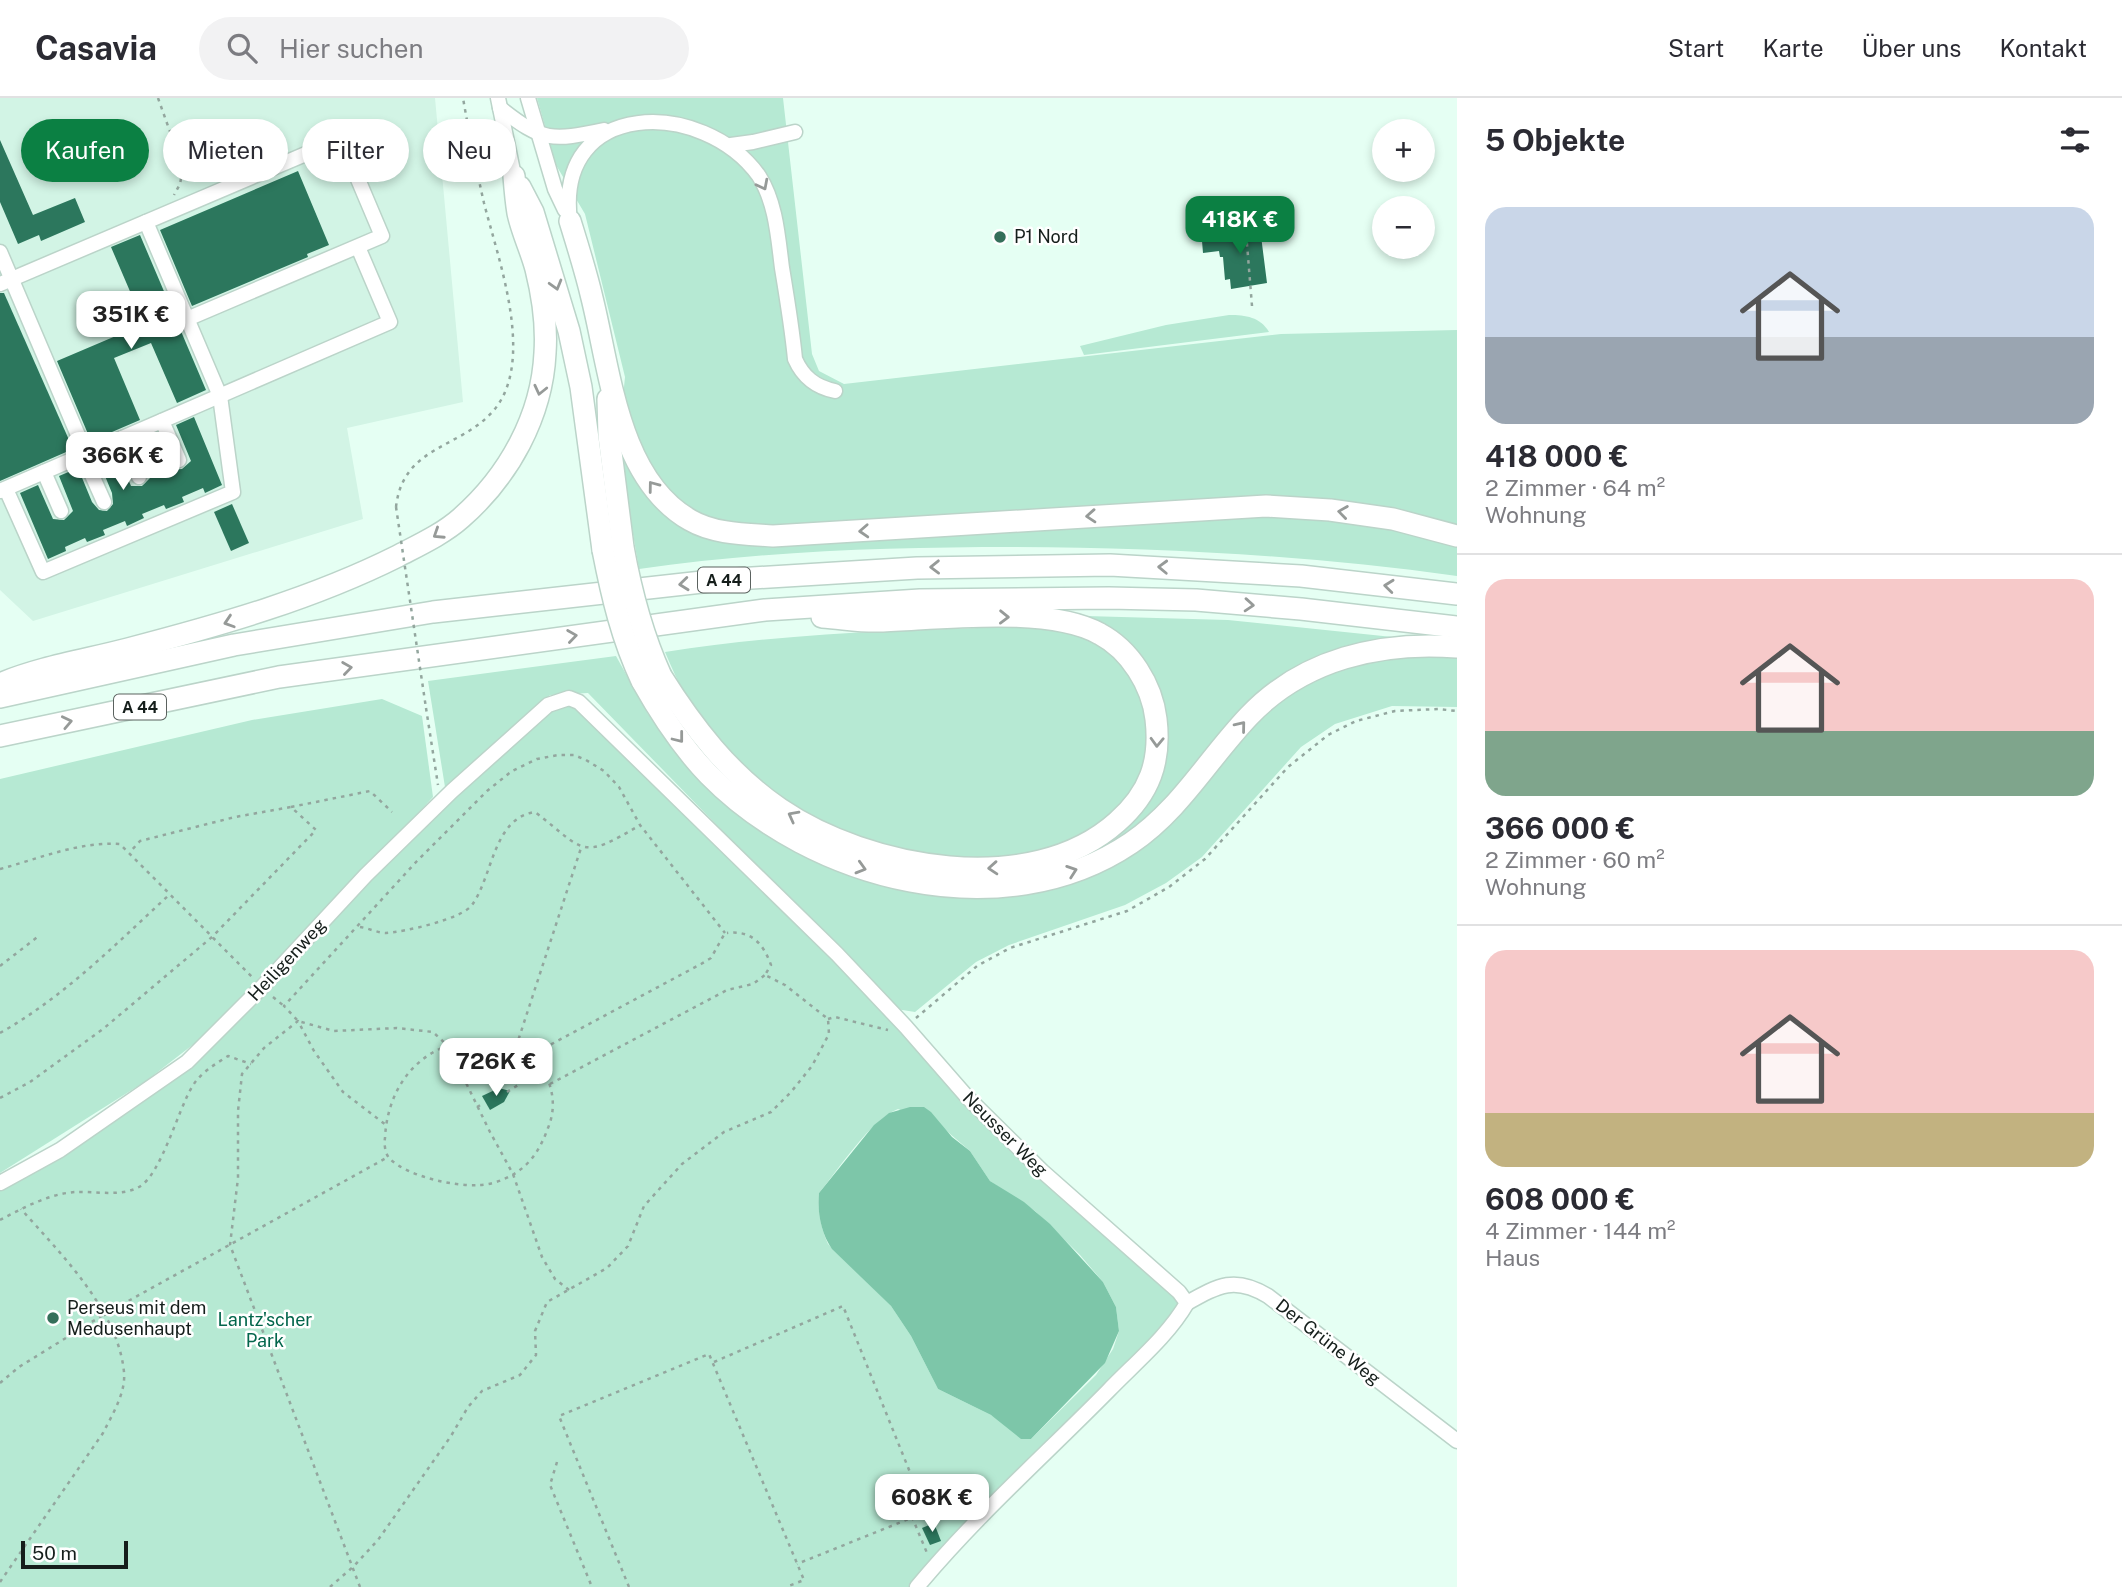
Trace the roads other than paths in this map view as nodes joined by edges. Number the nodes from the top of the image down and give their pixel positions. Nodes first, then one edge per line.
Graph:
1 (528, 98) edge
2 (499, 103) edge
3 (608, 129) junction
4 (795, 132) dead end
5 (538, 134) junction
6 (731, 145) junction
7 (516, 180) edge
8 (515, 182) edge
9 (570, 221) junction
10 (146, 222) junction
11 (358, 247) junction
12 (0, 252) edge
13 (6, 282) edge
14 (187, 319) junction
15 (607, 369) junction
16 (835, 391) dead end
17 (220, 396) junction
18 (162, 421) junction
19 (122, 439) junction
20 (85, 455) junction
21 (179, 460) dead end
22 (44, 472) junction
23 (139, 477) dead end
24 (3, 490) edge
25 (104, 502) dead end
26 (61, 511) dead end
27 (1457, 536) edge
28 (613, 548) junction
29 (1457, 594) edge
30 (765, 610) junction
31 (1457, 627) edge
32 (1457, 647) edge
33 (651, 679) junction
34 (0, 684) edge
35 (0, 697) edge
36 (548, 705) joint
37 (0, 736) edge
38 (0, 1182) edge
39 (1187, 1303) junction
40 (1457, 1441) edge
41 (917, 1587) edge

1 - 5 street
2 - 5 street
3 - 5 street
3 - 6 street
3 - 9 street
4 - 6 street
5 - 9 street
6 -> 16 street
7 -> 28 highway
8 -> 34 highway
9 - 15 highway
10 - 11 street
10 - 13 street
10 - 14 street
11 - 14 street
11 - 17 street
12 - 13 street
13 - 20 street
14 - 17 street
27 -> 15 highway
15 - 28 highway
17 - 18 street
17 - 24 street
18 - 19 street
18 - 21 street
19 - 20 street
19 - 23 street
20 - 22 street
20 - 25 street
22 - 24 street
22 - 26 street
28 - 33 highway, bridge
29 -> 35 highway, A 44
30 -> 31 highway, A 44
30 -> 33 highway
37 -> 30 highway, A 44
33 -> 32 highway
36 - 38 street, Heiligenweg
36 - 39 street, Neusser Weg
39 - 40 street, Der Grüne Weg
39 - 41 street

